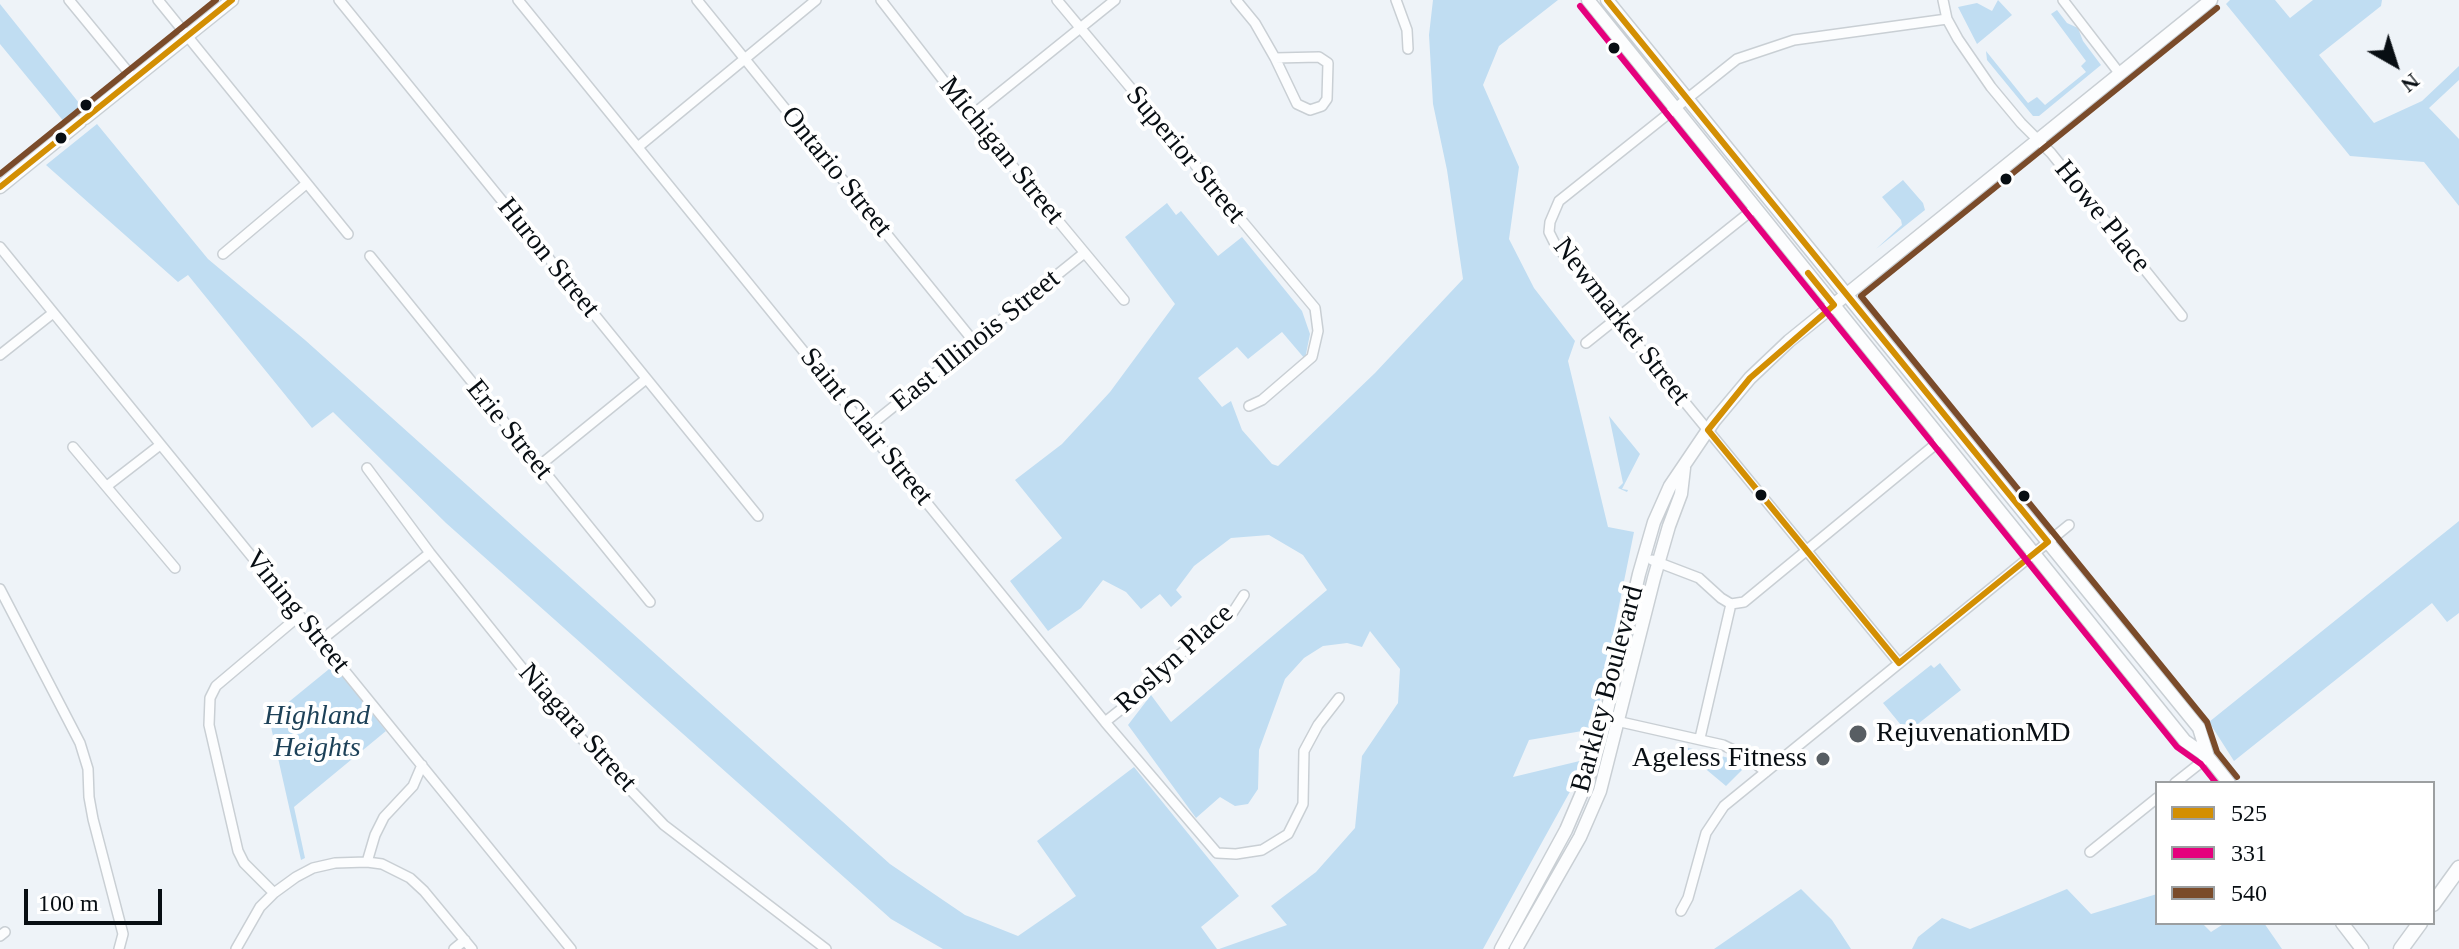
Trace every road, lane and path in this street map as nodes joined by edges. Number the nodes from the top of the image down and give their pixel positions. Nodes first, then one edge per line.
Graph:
1 (69, 0) edge
2 (158, 0) edge
3 (232, 0) edge
4 (339, 0) edge
5 (518, 0) edge
6 (697, 0) edge
7 (816, 0) edge
8 (881, 0) edge
9 (1057, 0) edge
10 (1115, 0) edge
11 (1236, 0) edge
12 (1396, 0) edge
13 (1588, 0) edge
14 (1607, 0) edge
15 (1943, 0) edge
16 (2063, 0) edge
17 (2211, 0) edge
18 (1947, 19) junction
19 (1080, 29) junction
20 (186, 37) junction
21 (1408, 49) dead end
22 (744, 57) junction
23 (1275, 58) junction
24 (2120, 74) junction
25 (134, 79) junction
26 (1687, 98) junction
27 (1675, 108) junction
28 (971, 116) junction
29 (2038, 140) junction
30 (638, 147) junction
31 (306, 184) junction
32 (0, 187) edge
33 (1755, 208) junction
34 (348, 234) dead end
35 (0, 247) edge
36 (223, 254) dead end
37 (1083, 254) junction
38 (370, 256) dead end
39 (1847, 295) junction
40 (1124, 300) dead end
41 (1834, 305) junction
42 (53, 313) junction
43 (2182, 316) dead end
44 (1616, 319) junction
45 (975, 343) junction
46 (1586, 343) dead end
47 (0, 355) edge
48 (646, 379) junction
49 (1249, 406) dead end
50 (867, 428) junction
51 (1708, 430) junction
52 (1942, 439) junction
53 (160, 445) junction
54 (73, 447) dead end
55 (539, 466) junction
56 (367, 468) dead end
57 (1684, 468) junction
58 (107, 486) junction
59 (758, 516) dead end
60 (2069, 525) dead end
61 (2048, 542) junction
62 (1806, 550) junction
63 (430, 553) junction
64 (2034, 553) junction
65 (1644, 557) junction
66 (1659, 562) junction
67 (175, 568) dead end
68 (0, 589) edge
69 (1244, 595) dead end
70 (650, 602) dead end
71 (1731, 604) junction
72 (299, 616) junction
73 (320, 641) junction
74 (1899, 663) junction
75 (1339, 698) dead end
76 (1605, 718) junction
77 (1618, 721) junction
78 (1105, 722) junction
79 (1700, 738) junction
80 (2208, 757) junction
81 (422, 765) junction
82 (1766, 772) junction
83 (2178, 781) edge
84 (2227, 781) edge
85 (2155, 800) edge
86 (2090, 852) dead end
87 (367, 862) junction
88 (2459, 868) edge
89 (274, 893) junction
90 (2435, 901) edge
91 (1681, 911) dead end
92 (2344, 925) edge
93 (2419, 925) edge
94 (468, 945) edge
95 (119, 949) edge
96 (236, 949) edge
97 (454, 949) edge
98 (571, 949) edge
99 (826, 949) edge
100 (1501, 949) edge
101 (1516, 949) edge
102 (2362, 949) edge
103 (2401, 949) edge

1 - 25 street
2 - 20 street
3 - 20 main road
4 - 48 street, Huron Street
5 - 30 street, Saint Clair Street
6 - 22 street, Ontario Street
7 - 22 street
8 - 28 street, Michigan Street
9 - 19 street, Superior Street
10 - 19 street
11 - 23 street
12 - 21 street
13 - 27 main road
14 - 26 main road
15 - 18 street, Howe Place
16 - 24 street
17 - 24 main road, Barkley Boulevard
18 - 26 street, Newmarket Street
18 - 29 street, Howe Place
19 - 28 street
19 - 49 street, Superior Street
20 - 25 main road
20 - 31 street
22 - 30 street
22 - 45 street, Ontario Street
23 - 23 street
24 - 29 main road, Barkley Boulevard
25 - 32 main road
26 - 27 street, Newmarket Street
26 - 39 main road
27 - 33 main road
27 - 44 street, Newmarket Street
28 - 37 street, Michigan Street
29 - 39 main road, Barkley Boulevard
29 - 43 street, Howe Place
30 - 50 street, Saint Clair Street
31 - 34 street
31 - 36 street
33 - 41 main road
33 - 44 street
35 - 42 street, Vining Street
37 - 40 street, Michigan Street
37 - 45 street, East Illinois Street
38 - 55 street, Erie Street
39 - 41 main road, Barkley Boulevard
39 - 61 main road
41 - 51 main road, Barkley Boulevard
41 - 52 main road
42 - 47 street
42 - 53 street, Vining Street
44 - 46 street
44 - 51 street, Newmarket Street
45 - 50 street, East Illinois Street
48 - 55 street
48 - 59 street, Huron Street
50 - 78 street, Saint Clair Street
51 - 57 main road, Barkley Boulevard
51 - 62 street, Newmarket Street
52 - 62 street
52 - 64 main road
53 - 58 street
53 - 72 street, Vining Street
54 - 58 street
55 - 70 street, Erie Street
56 - 63 street, Niagara Street
57 - 65 main road, Barkley Boulevard
57 - 66 main road, Barkley Boulevard
58 - 67 street
60 - 61 street
61 - 64 street
61 - 80 main road
62 - 71 street
62 - 74 street, Newmarket Street
63 - 73 street
63 - 99 street, Niagara Street
64 - 74 street
64 - 80 main road
65 - 66 street
65 - 76 main road, Barkley Boulevard
66 - 71 street
66 - 77 main road, Barkley Boulevard
68 - 95 street
69 - 78 street, Roslyn Place
71 - 79 street
72 - 73 street, Vining Street
72 - 89 street
73 - 81 street, Vining Street
74 - 82 street
75 - 78 street, Saint Clair Street
76 - 77 street
76 - 100 main road, Barkley Boulevard
77 - 79 street
77 - 101 main road, Barkley Boulevard
79 - 82 street
80 - 83 street
80 - 84 main road
81 - 87 street
81 - 98 street, Vining Street
82 - 91 street
85 - 86 street
87 - 89 street
87 - 94 street
88 - 90 main road
89 - 96 street
92 - 102 main road
93 - 103 main road
94 - 97 street

